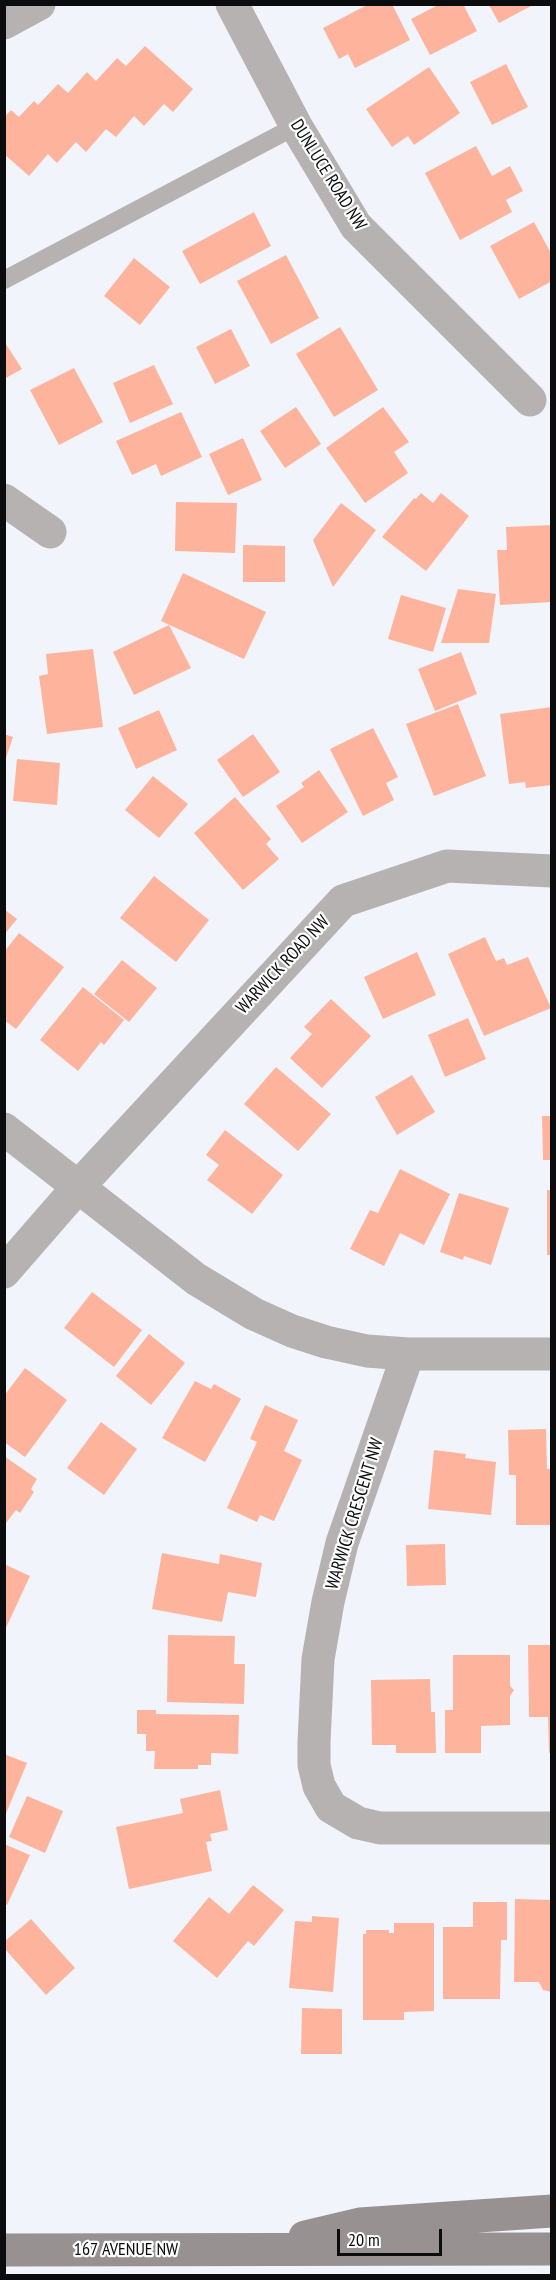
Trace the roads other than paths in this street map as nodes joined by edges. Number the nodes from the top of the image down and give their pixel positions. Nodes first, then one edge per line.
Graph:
1 (39, 4) edge
2 (232, 4) edge
3 (4, 23) edge
4 (296, 126) junction
5 (4, 280) edge
6 (530, 400) dead end
7 (4, 500) edge
8 (50, 532) dead end
9 (552, 872) edge
10 (4, 1128) edge
11 (78, 1187) junction
12 (4, 1272) edge
13 (408, 1354) junction
14 (552, 1354) edge
15 (552, 1828) edge
16 (552, 2211) edge
17 (552, 2249) edge
18 (4, 2250) edge
19 (248, 2251) junction

1 - 3 street
2 - 4 street, DUNLUCE ROAD NW
4 - 5 lane
4 - 6 street, DUNLUCE ROAD NW
7 - 8 street
9 - 11 street, WARWICK ROAD NW
10 - 11 street
11 - 12 street, WARWICK ROAD NW
11 - 13 street
13 - 14 street
13 - 15 street, WARWICK CRESCENT NW
16 - 19 main road, 167 AVENUE NW
17 - 19 main road, 167 AVENUE NW
18 - 19 main road, 167 AVENUE NW

